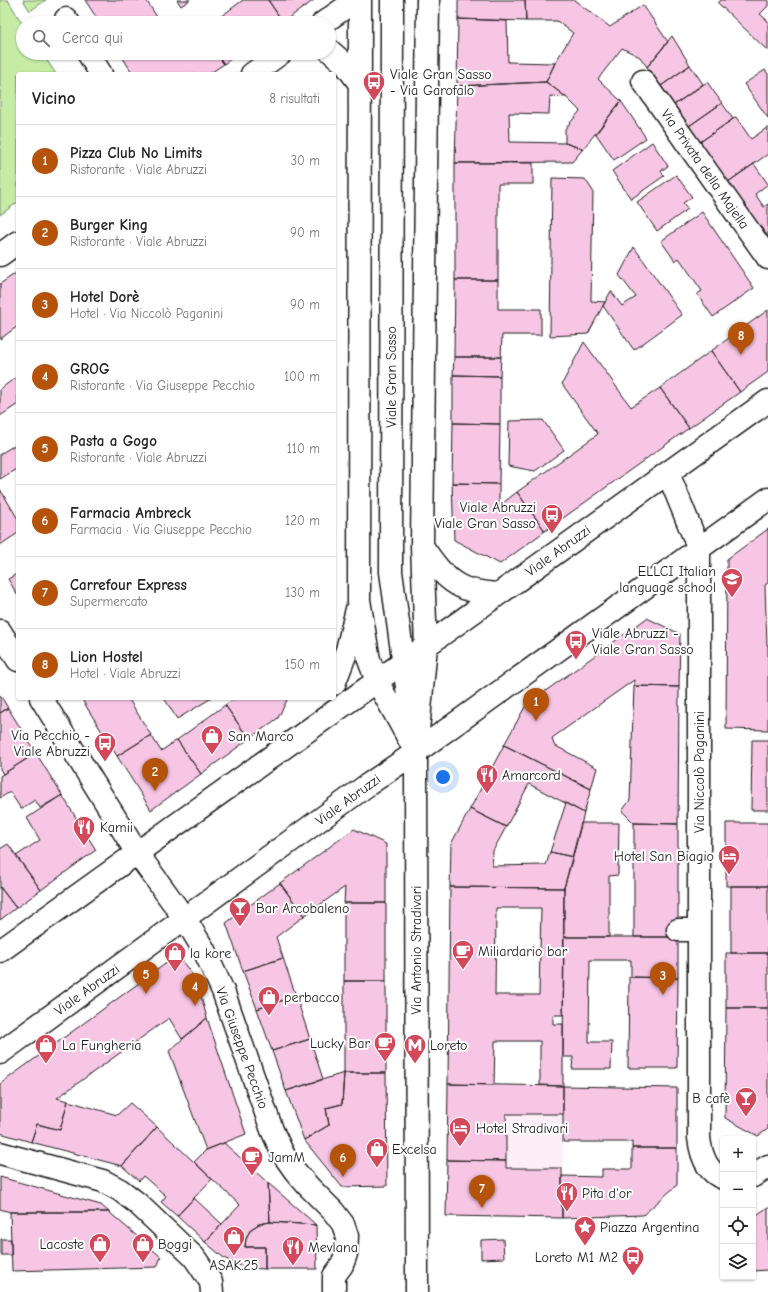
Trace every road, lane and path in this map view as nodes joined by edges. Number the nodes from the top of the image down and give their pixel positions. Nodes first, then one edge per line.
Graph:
1 (356, 0) edge
2 (360, 0) edge
3 (392, 0) edge
4 (428, 0) edge
5 (333, 16) edge
6 (336, 56) edge
7 (92, 60) edge
8 (271, 60) edge
9 (100, 72) edge
10 (255, 72) edge
11 (643, 81) dead end
12 (360, 84) junction
13 (16, 243) edge
14 (0, 255) edge
15 (768, 258) edge
16 (768, 401) edge
17 (668, 473) junction
18 (768, 499) edge
19 (422, 546) junction
20 (699, 549) junction
21 (498, 594) junction
22 (359, 600) junction
23 (0, 631) edge
24 (426, 646) junction
25 (16, 657) edge
26 (403, 662) junction
27 (336, 679) edge
28 (377, 681) junction
29 (42, 700) edge
30 (327, 700) edge
31 (317, 724) junction
32 (416, 752) junction
33 (137, 853) junction
34 (185, 919) junction
35 (0, 951) edge
36 (0, 1053) edge
37 (0, 1153) edge
38 (768, 1166) edge
39 (756, 1174) edge
40 (720, 1177) edge
41 (212, 1292) edge
42 (334, 1292) edge
43 (417, 1292) edge

1 - 5 main road
2 - 12 main road
3 - 26 main road, Viale Gran Sasso
4 - 19 main road
6 - 12 main road
7 - 9 main road
8 - 10 main road
11 - 15 main road, Via Privata della Majella
12 - 22 main road
13 - 14 main road
16 - 17 main road, Viale Abruzzi
17 - 20 main road
17 - 21 main road, Viale Abruzzi
18 - 20 main road, Viale Abruzzi
19 - 21 main road
19 - 24 main road
20 - 32 main road, Viale Abruzzi
20 - 40 main road, Via Niccolò Paganini
21 - 24 main road, Viale Abruzzi
22 - 27 main road
22 - 28 main road
23 - 25 main road
24 - 26 main road, Viale Abruzzi
24 - 32 main road
26 - 28 main road, Viale Abruzzi
26 - 32 main road, Viale Gran Sasso
28 - 31 main road, Viale Abruzzi
28 - 32 main road
29 - 33 main road, Via Giuseppe Pecchio
30 - 31 main road
31 - 33 main road, Viale Abruzzi
32 - 34 main road, Viale Abruzzi
32 - 43 main road, Via Antonio Stradivari
33 - 34 main road, Via Giuseppe Pecchio
33 - 35 main road, Viale Abruzzi
34 - 36 main road, Viale Abruzzi
34 - 42 main road, Via Giuseppe Pecchio
37 - 41 main road
38 - 39 main road

